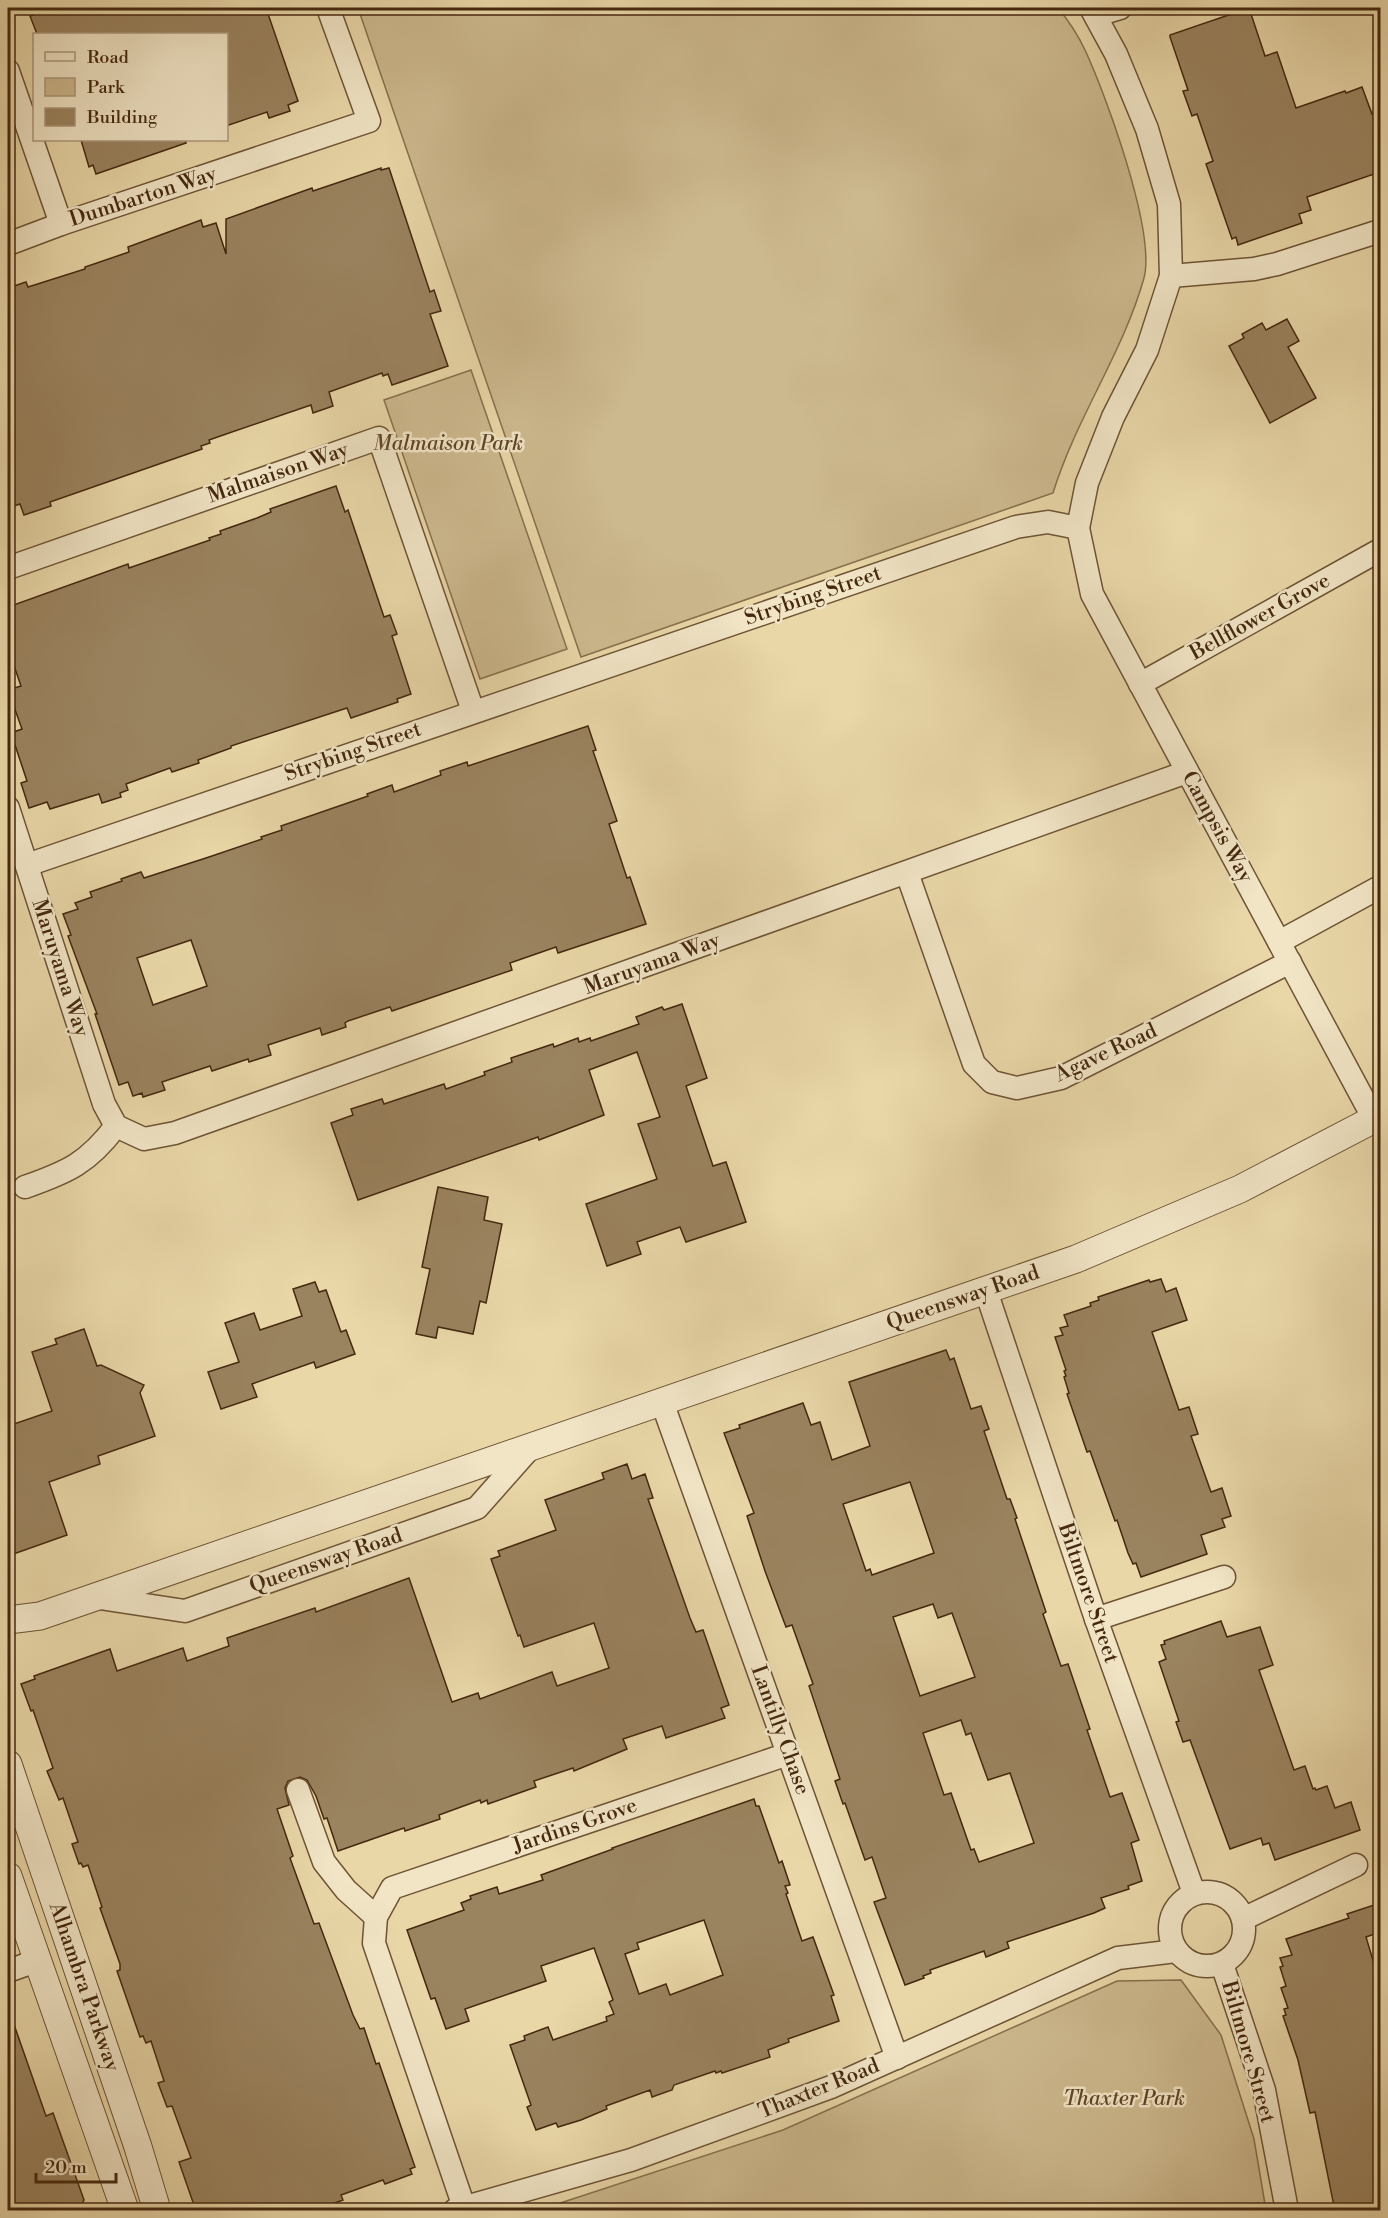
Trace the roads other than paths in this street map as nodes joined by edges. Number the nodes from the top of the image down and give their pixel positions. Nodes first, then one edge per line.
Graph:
1 (328, 8) edge
2 (1120, 8) edge
3 (1094, 11) edge
4 (8, 71) edge
5 (61, 224) junction
6 (1380, 231) edge
7 (8, 244) edge
8 (1171, 276) junction
9 (1078, 528) junction
10 (1380, 550) edge
11 (8, 568) edge
12 (1140, 684) junction
13 (473, 711) junction
14 (1187, 772) junction
15 (8, 808) edge
16 (27, 865) junction
17 (907, 873) junction
18 (1380, 887) edge
19 (1279, 942) junction
20 (1290, 962) junction
21 (1377, 1117) edge
22 (117, 1126) junction
23 (25, 1187) dead end
24 (986, 1291) junction
25 (662, 1402) junction
26 (531, 1447) junction
27 (1224, 1577) dead end
28 (93, 1597) junction
29 (40, 1616) junction
30 (1096, 1619) junction
31 (8, 1620) edge
32 (8, 1639) edge
33 (788, 1754) junction
34 (8, 1764) edge
35 (298, 1790) dead end
36 (1356, 1865) dead end
37 (8, 1876) edge
38 (1194, 1893) junction
39 (376, 1917) junction
40 (1243, 1919) junction
41 (1176, 1951) junction
42 (36, 1961) junction
43 (1222, 1964) junction
44 (8, 1971) edge
45 (897, 2058) junction
46 (460, 2209) edge
47 (124, 2211) edge
48 (157, 2211) edge
49 (1287, 2211) edge

1 - 5 street, Dumbarton Way
2 - 3 street
3 - 8 street
4 - 5 street
5 - 7 street, Dumbarton Way
6 - 8 street
8 - 9 street
9 - 12 street, Campsis Way
9 - 13 street, Strybing Street
10 - 12 street, Bellflower Grove
11 - 13 street, Malmaison Way
12 - 14 street, Campsis Way
13 - 16 street, Strybing Street
14 - 17 street, Maruyama Way
14 - 19 street, Campsis Way
15 - 16 street, Maruyama Way
16 - 22 street, Maruyama Way
17 - 20 street, Agave Road
17 - 22 street, Maruyama Way
18 - 19 street
19 - 20 street, Campsis Way
20 - 21 street, Campsis Way
21 - 24 street, Queensway Road
22 - 23 street
24 - 25 street, Queensway Road
24 - 30 street, Biltmore Street
25 - 26 street, Queensway Road
25 - 33 street, Lantilly Chase
26 - 28 street, Queensway Road
26 - 28 street, Queensway Road
27 - 30 street
28 - 29 street, Queensway Road
29 - 31 street, Queensway Road
29 - 32 street, Queensway Road
30 - 38 street, Biltmore Street
33 - 39 street, Jardins Grove
33 - 45 street, Lantilly Chase
34 - 48 street, Alhambra Parkway
35 - 39 street
36 - 40 street
37 - 42 street, Alhambra Parkway
38 - 40 street
38 - 41 street
39 - 46 street, Jardins Grove
40 - 43 street
41 - 43 street
41 - 45 street, Thaxter Road
42 - 44 street
42 - 47 street, Alhambra Parkway
43 - 49 street, Biltmore Street
45 - 46 street, Thaxter Road

